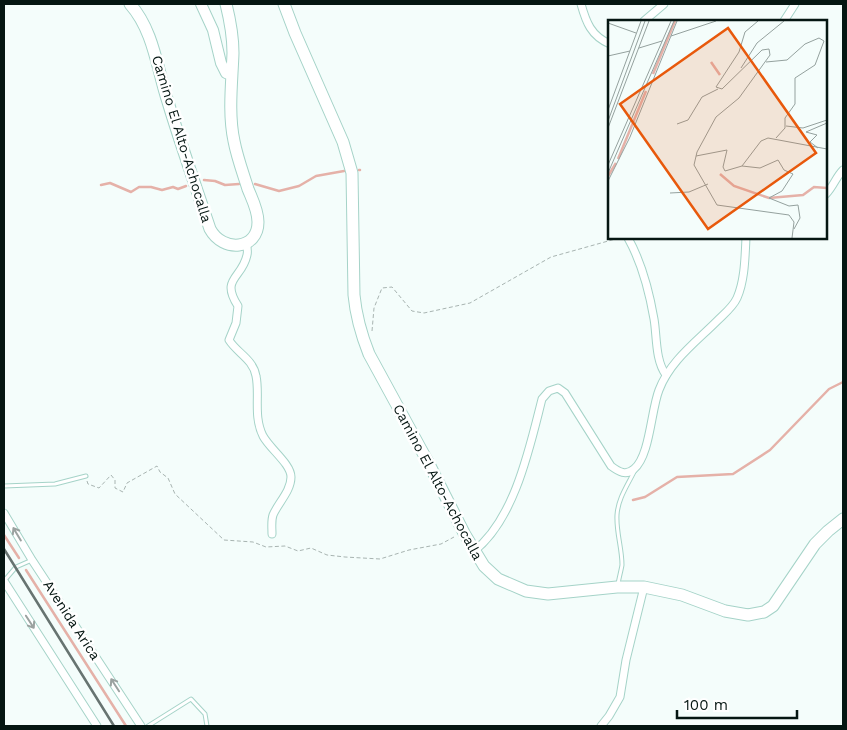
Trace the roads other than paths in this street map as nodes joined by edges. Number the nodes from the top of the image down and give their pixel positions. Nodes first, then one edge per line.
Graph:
1 (130, 4) edge
2 (201, 4) edge
3 (226, 4) edge
4 (284, 4) edge
5 (581, 4) edge
6 (664, 4) edge
7 (795, 4) edge
8 (645, 20) edge
9 (785, 20) edge
10 (608, 43) edge
11 (231, 76) junction
12 (843, 170) edge
13 (827, 193) edge
14 (629, 239) edge
15 (746, 239) edge
16 (246, 242) junction
17 (666, 375) junction
18 (636, 468) junction
19 (86, 476) road end
20 (4, 486) edge
21 (4, 513) edge
22 (843, 519) edge
23 (272, 534) dead end
24 (474, 551) junction
25 (32, 560) junction
26 (4, 581) edge
27 (617, 587) junction
28 (644, 587) junction
29 (97, 726) edge
30 (142, 726) edge
31 (148, 726) edge
32 (207, 726) edge
33 (601, 726) edge

1 - 16 main road, Camino El Alto-Achocalla
2 - 11 main road
3 - 11 main road
4 - 24 main road, Camino El Alto-Achocalla
5 - 10 street
6 - 8 street
7 - 9 street
11 - 16 main road
12 - 13 street
14 - 17 street
15 - 17 street
16 - 23 street
17 - 18 street
18 - 24 street
18 - 27 lane
19 - 20 lane
25 -> 21 street, Avenida Arica
22 - 28 main road, Camino El Alto-Achocalla
24 - 27 main road, Camino El Alto-Achocalla
25 - 26 lane
30 -> 25 street, Avenida Arica
26 -> 29 street
27 - 28 main road, Camino El Alto-Achocalla
28 - 33 street
31 - 32 lane

